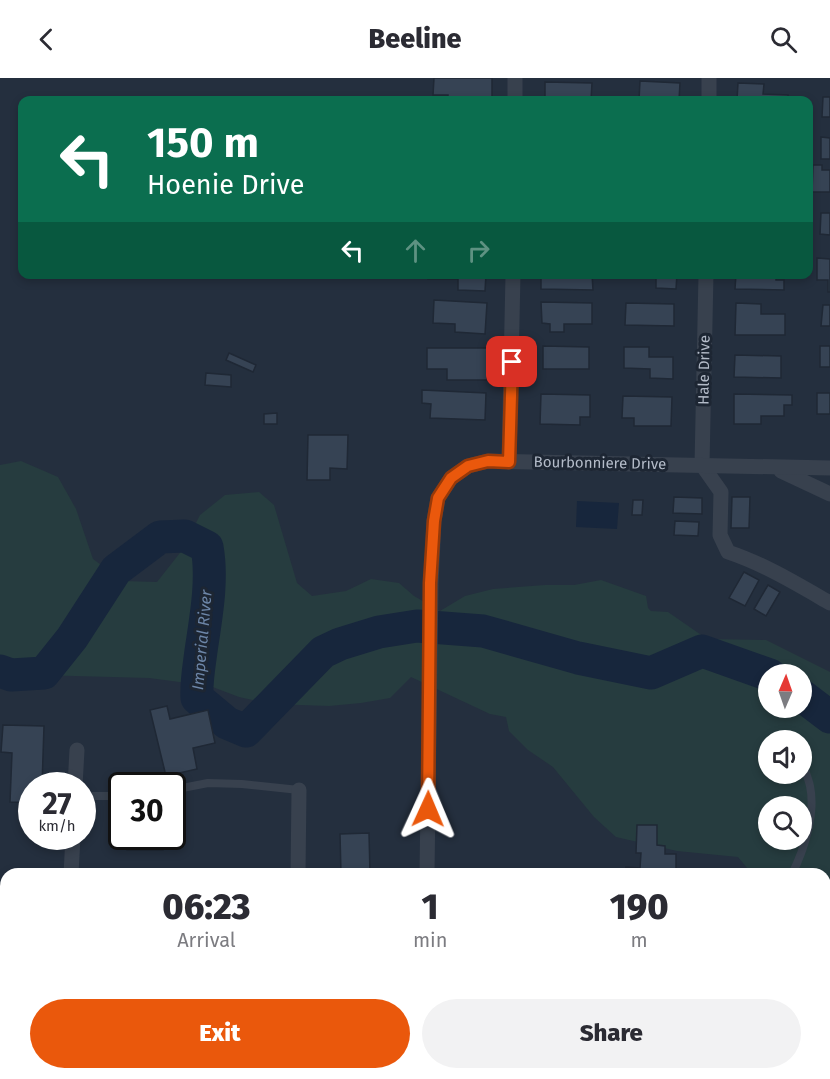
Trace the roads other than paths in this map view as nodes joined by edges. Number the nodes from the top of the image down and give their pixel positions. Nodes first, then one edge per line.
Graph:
1 (515, 78) edge
2 (709, 78) edge
3 (515, 96) edge
4 (709, 96) edge
5 (513, 279) edge
6 (706, 279) edge
7 (509, 462) junction
8 (702, 465) junction
9 (771, 467) junction
10 (830, 468) edge
11 (830, 494) edge
12 (830, 603) edge
13 (76, 750) dead end
14 (75, 772) edge
15 (810, 784) edge
16 (186, 787) edge
17 (299, 790) joint
18 (73, 850) edge
19 (71, 868) edge
20 (298, 868) edge
21 (428, 868) edge
22 (794, 868) edge

1 - 3 street
2 - 4 street
5 - 7 street
6 - 8 street, Hale Drive
7 - 8 street, Bourbonniere Drive
7 - 21 street, Bourbonniere Drive
8 - 9 street, Bourbonniere Drive
8 - 12 street
9 - 10 street, Bourbonniere Drive
9 - 11 street
13 - 14 street
15 - 22 lane
16 - 17 lane
17 - 20 street
18 - 19 street

